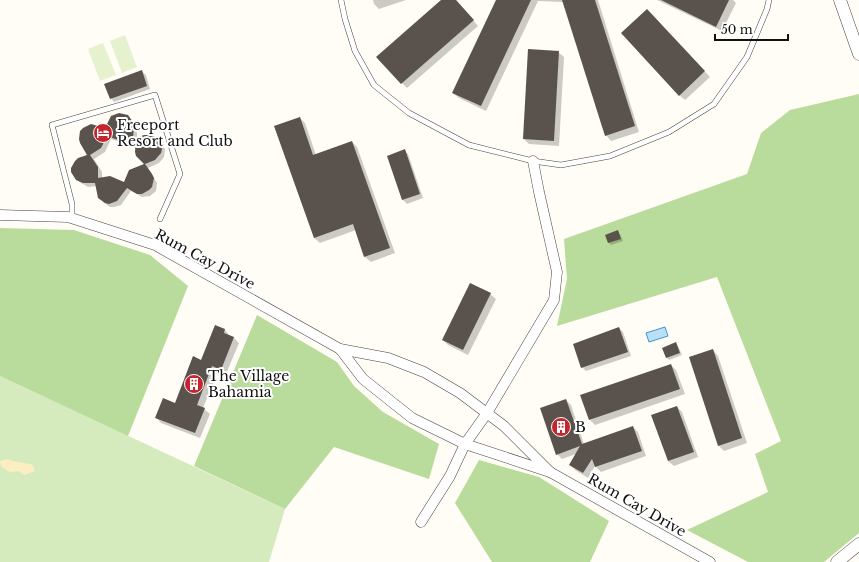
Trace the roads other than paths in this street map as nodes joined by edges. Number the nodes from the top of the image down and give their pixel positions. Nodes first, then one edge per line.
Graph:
1 (341, 0) edge
2 (769, 0) edge
3 (840, 0) edge
4 (859, 54) edge
5 (533, 161) junction
6 (0, 215) edge
7 (72, 218) junction
8 (160, 219) dead end
9 (340, 349) junction
10 (487, 412) junction
11 (464, 444) junction
12 (550, 472) junction
13 (421, 522) dead end
14 (859, 544) edge
15 (710, 562) edge
16 (837, 562) edge

1 - 5 lane
2 - 5 lane
3 - 4 street
5 - 10 street
6 - 7 street, Rum Cay Drive
7 - 8 lane
7 - 9 street, Rum Cay Drive
9 - 10 street, Rum Cay Drive
9 - 11 street, Rum Cay Drive
10 - 11 street
10 - 12 street, Rum Cay Drive
11 - 12 street, Rum Cay Drive
11 - 13 street
12 - 15 street, Rum Cay Drive
14 - 16 street

